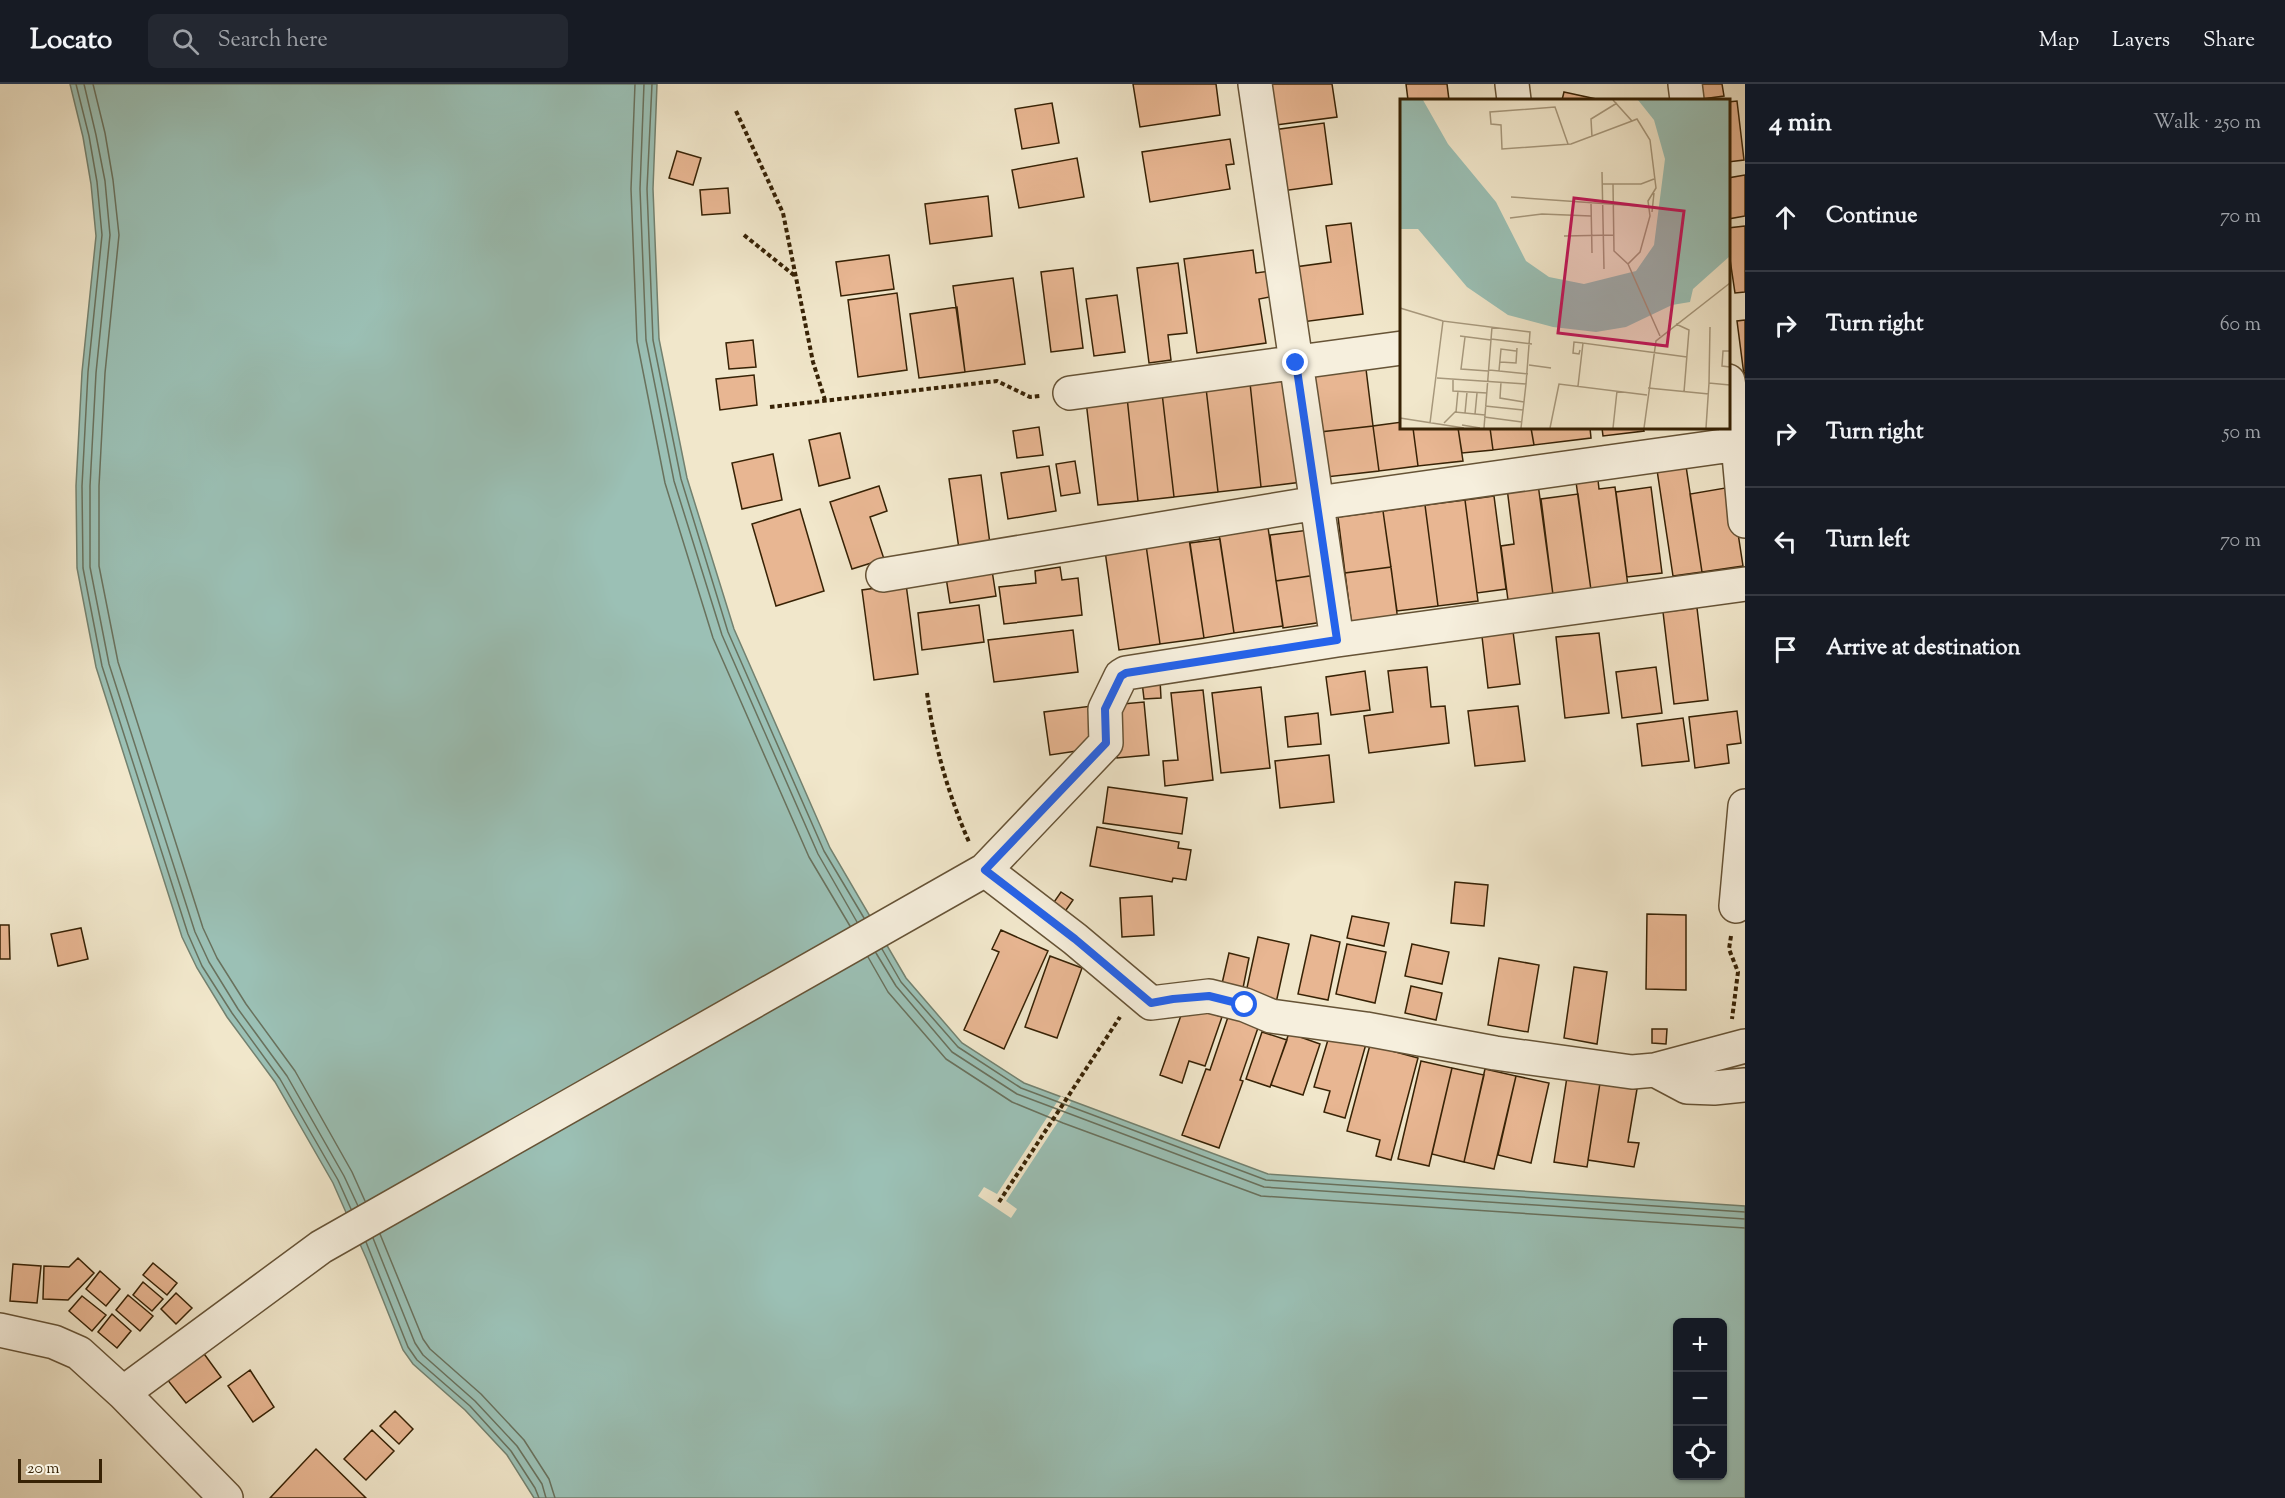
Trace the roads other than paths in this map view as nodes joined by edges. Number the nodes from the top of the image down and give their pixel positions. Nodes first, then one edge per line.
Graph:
1 (1255, 84) edge
2 (1512, 84) edge
3 (1685, 84) edge
4 (1514, 99) edge
5 (1687, 99) edge
6 (1400, 348) edge
7 (1296, 363) junction
8 (1730, 390) edge
9 (1070, 393) road end
10 (1742, 444) edge
11 (1317, 503) junction
12 (1745, 521) edge
13 (883, 575) dead end
14 (1745, 584) edge
15 (1337, 640) junction
16 (1745, 806) edge
17 (985, 870) junction
18 (1736, 906) road end
19 (1736, 1049) edge
20 (1654, 1070) junction
21 (1745, 1085) edge
22 (0, 1330) edge
23 (123, 1393) junction
24 (226, 1498) edge

1 - 7 street
2 - 4 street
3 - 5 street
6 - 7 street
7 - 9 street
7 - 11 street
8 - 10 street
10 - 11 street
10 - 12 street
11 - 13 street
11 - 15 street
14 - 15 street
15 - 17 street
16 - 18 street
17 - 20 street
17 - 23 street
19 - 20 street
20 - 21 street
22 - 23 street
23 - 24 street

